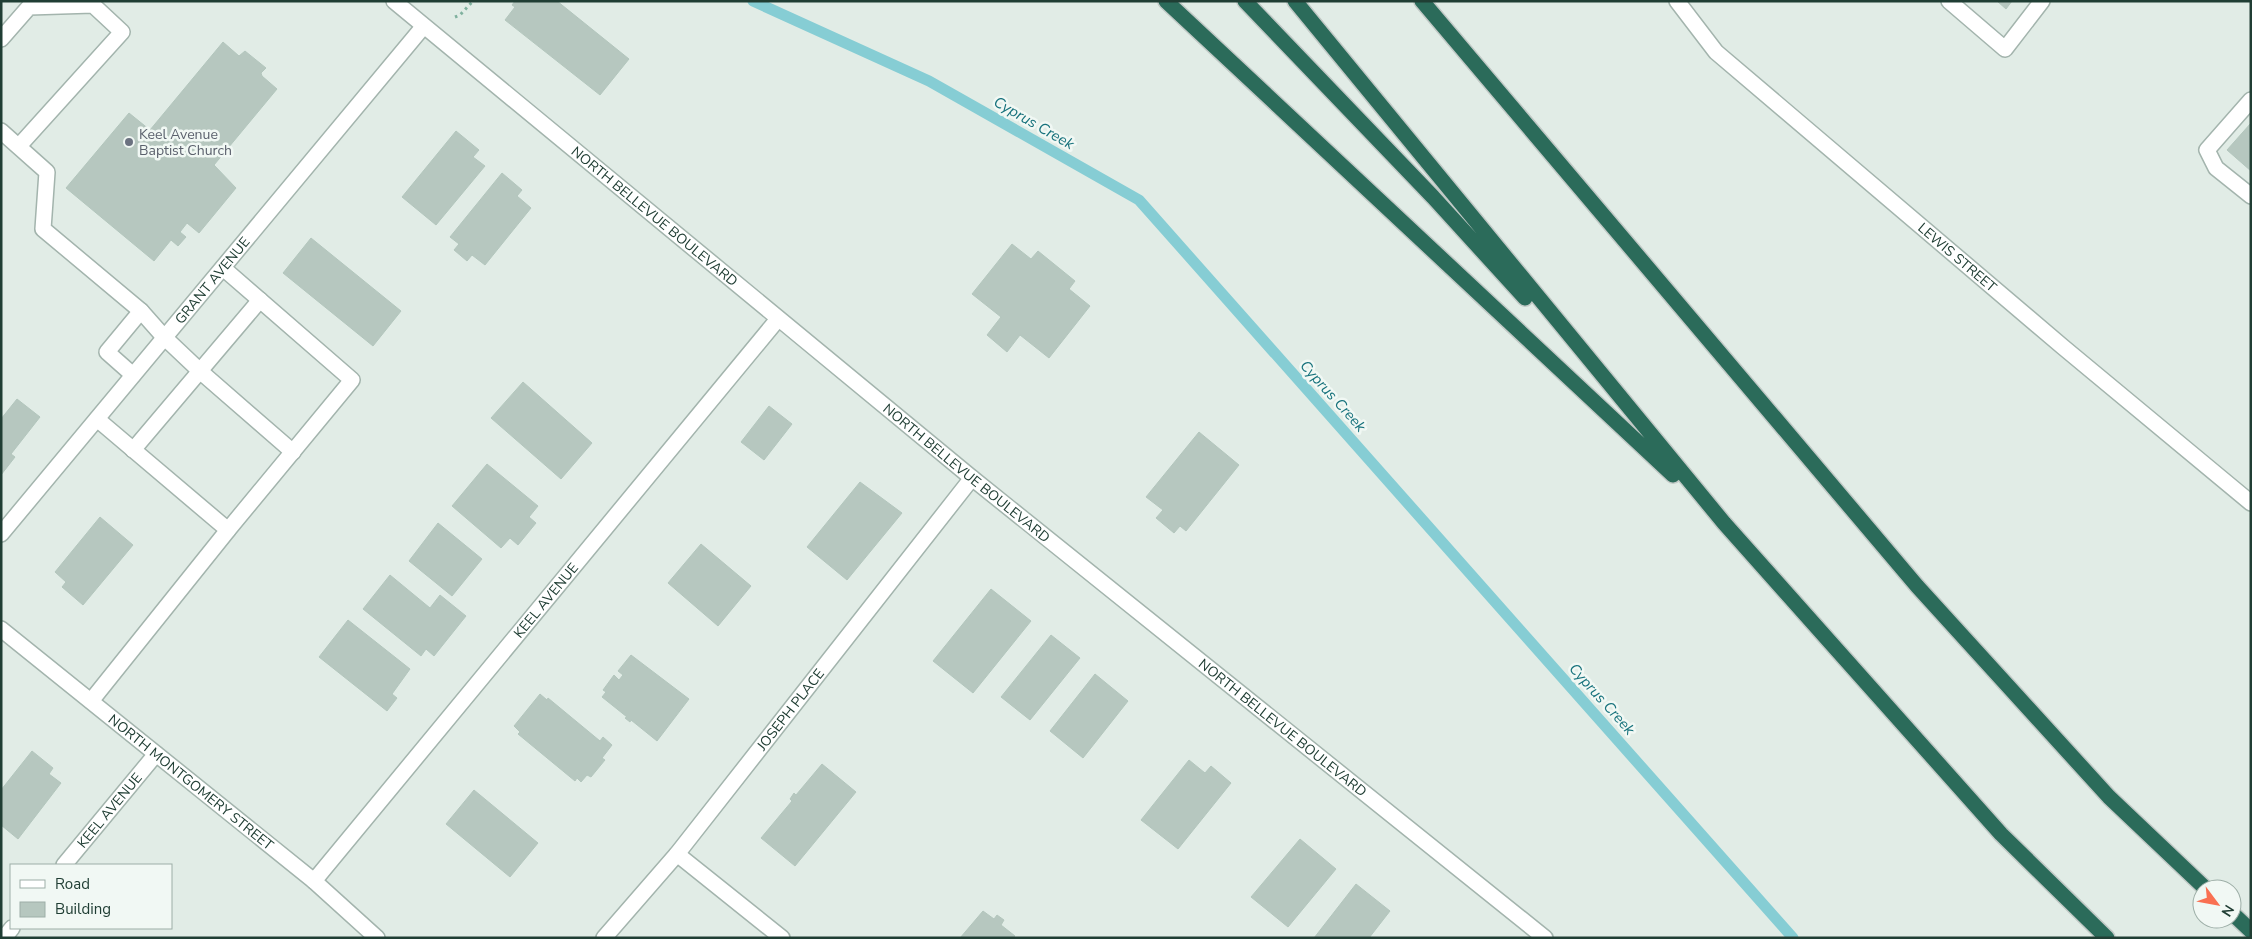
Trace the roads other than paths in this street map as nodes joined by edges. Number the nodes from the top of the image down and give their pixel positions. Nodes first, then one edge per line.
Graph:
1 (394, 1) edge
2 (1166, 1) edge
3 (1245, 1) edge
4 (1295, 1) edge
5 (1422, 1) edge
6 (1677, 1) edge
7 (1949, 1) edge
8 (2042, 1) edge
9 (423, 27) junction
10 (1, 39) edge
11 (2251, 100) edge
12 (1, 131) edge
13 (19, 146) junction
14 (2251, 196) edge
15 (222, 268) junction
16 (260, 300) junction
17 (141, 311) junction
18 (778, 319) junction
19 (164, 336) junction
20 (201, 372) junction
21 (133, 375) junction
22 (97, 419) junction
23 (1644, 428) junction
24 (134, 450) junction
25 (293, 452) junction
26 (972, 478) junction
27 (2251, 502) edge
28 (1724, 523) junction
29 (228, 530) junction
30 (1, 534) edge
31 (1, 629) edge
32 (90, 701) junction
33 (156, 754) junction
34 (677, 854) junction
35 (65, 864) edge
36 (2195, 879) edge
37 (314, 881) junction
38 (377, 938) edge
39 (604, 938) edge
40 (782, 938) edge
41 (1545, 938) edge
42 (2107, 938) edge

1 - 9 street, NORTH BELLEVUE BOULEVARD
2 - 28 highway
3 - 23 highway
4 - 23 highway
5 - 36 highway
6 - 27 street, LEWIS STREET
7 - 8 street
9 - 15 street, GRANT AVENUE
9 - 18 street, NORTH BELLEVUE BOULEVARD
10 - 13 street
11 - 14 street
12 - 13 street
13 - 17 street
15 - 16 street
15 - 19 street, GRANT AVENUE
16 - 20 street
16 - 25 street
17 - 19 street
17 - 21 street
18 - 26 street, NORTH BELLEVUE BOULEVARD
18 - 37 street, KEEL AVENUE
19 - 20 street
19 - 21 street, GRANT AVENUE
20 - 24 street
20 - 25 street
21 - 22 street, GRANT AVENUE
22 - 24 street
22 - 30 street, GRANT AVENUE
23 - 28 highway
24 - 29 street
25 - 29 street
26 - 34 street, JOSEPH PLACE
26 - 41 street, NORTH BELLEVUE BOULEVARD
28 - 42 highway
29 - 32 street
31 - 32 street, NORTH MONTGOMERY STREET
32 - 33 street, NORTH MONTGOMERY STREET
33 - 35 street, KEEL AVENUE
33 - 37 street, NORTH MONTGOMERY STREET
34 - 39 street, JOSEPH PLACE
34 - 40 street
37 - 38 street, NORTH MONTGOMERY STREET

